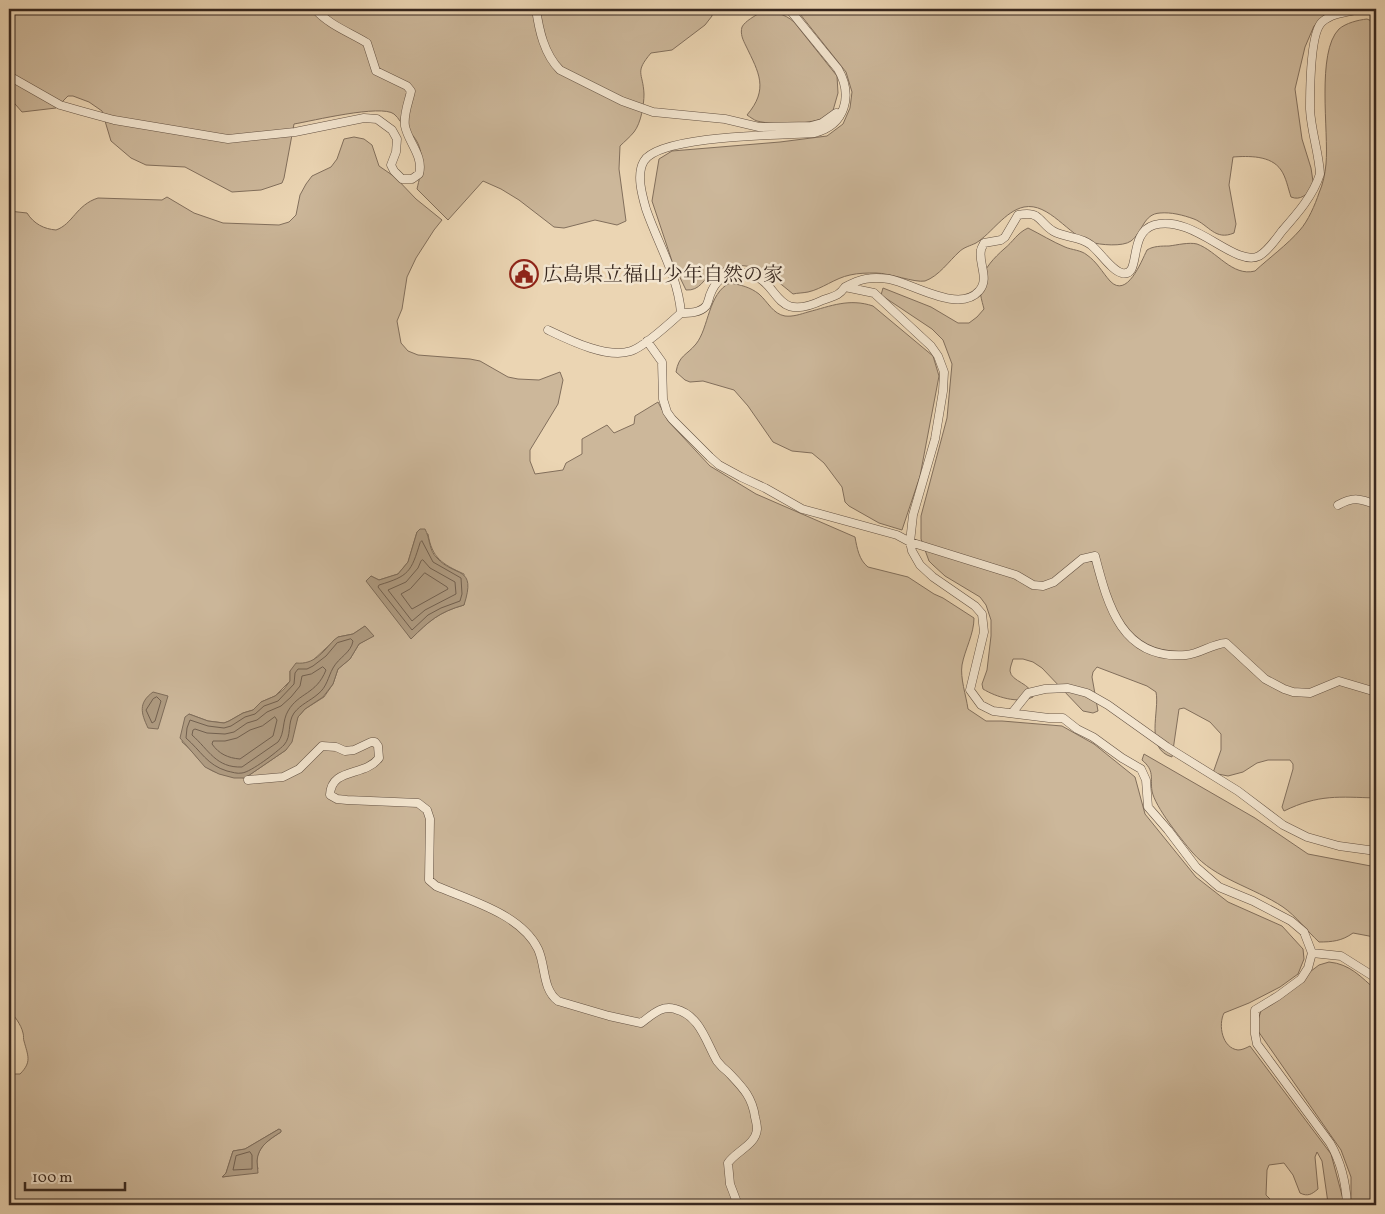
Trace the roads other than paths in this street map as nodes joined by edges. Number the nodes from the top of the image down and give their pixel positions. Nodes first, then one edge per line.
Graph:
1 (315, 9) edge
2 (536, 9) edge
3 (789, 9) edge
4 (1362, 9) edge
5 (1371, 9) edge
6 (1376, 9) edge
7 (9, 76) edge
8 (841, 114) junction
9 (844, 287) junction
10 (681, 313) junction
11 (548, 330) dead end
12 (647, 341) junction
13 (1338, 505) dead end
14 (1376, 506) edge
15 (910, 542) junction
16 (1376, 692) edge
17 (1012, 713) junction
18 (248, 780) dead end
19 (1376, 851) edge
20 (1312, 953) junction
21 (1376, 978) edge
22 (738, 1205) edge
23 (1347, 1205) edge

1 - 7 street
2 - 8 street
3 - 8 street
4 - 9 street
5 - 6 street
8 - 10 street
9 - 10 street
9 - 15 street
10 - 12 street
11 - 12 street
12 - 15 street
13 - 14 street
15 - 16 street
15 - 17 street
17 - 19 street
17 - 20 street
18 - 22 street
20 - 21 street
20 - 23 street

